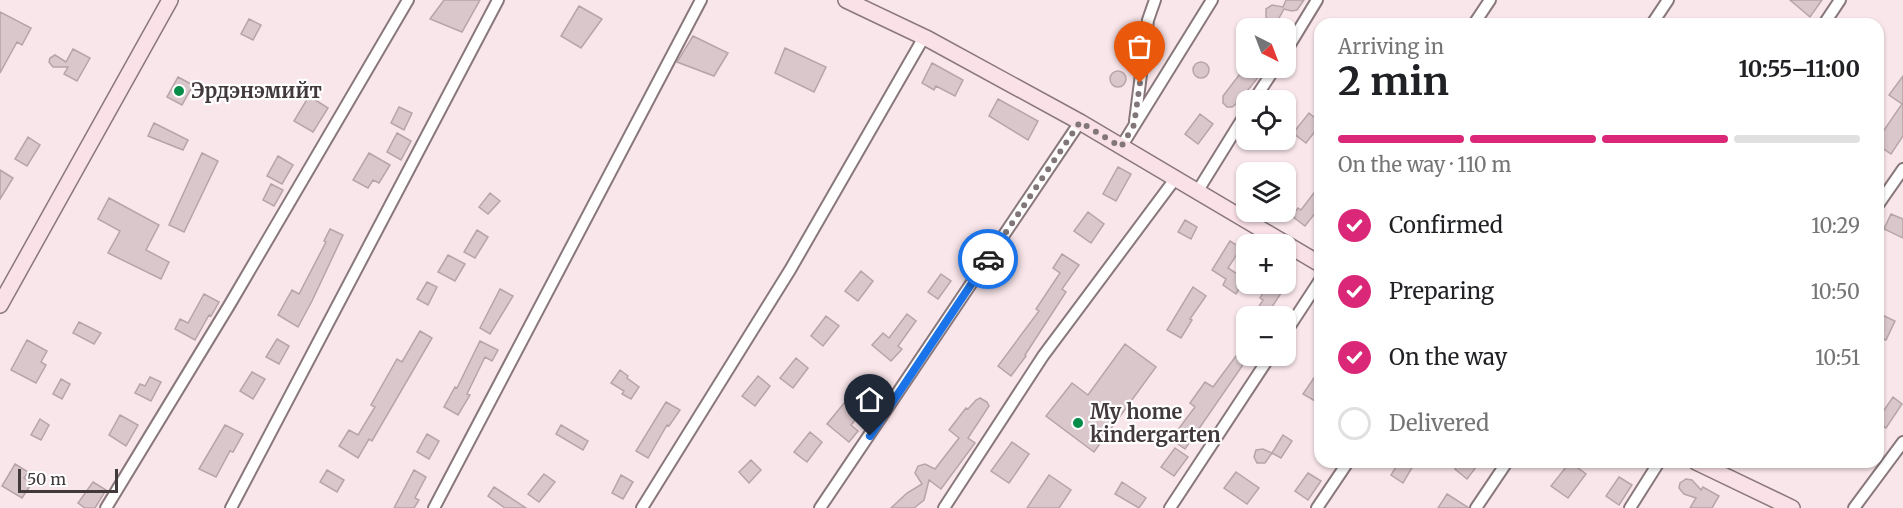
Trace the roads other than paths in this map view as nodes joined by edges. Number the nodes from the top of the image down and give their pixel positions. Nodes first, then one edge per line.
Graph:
1 (170, 0) edge
2 (408, 0) edge
3 (498, 0) edge
4 (701, 0) edge
5 (846, 0) edge
6 (1155, 0) edge
7 (1212, 0) edge
8 (1317, 0) edge
9 (1490, 0) edge
10 (1668, 0) edge
11 (1840, 0) edge
12 (1478, 18) edge
13 (1656, 18) edge
14 (1828, 18) edge
15 (1296, 35) edge
16 (924, 37) junction
17 (1080, 122) junction
18 (1134, 125) junction
19 (1236, 129) edge
20 (1121, 147) junction
21 (1903, 169) edge
22 (1175, 179) junction
23 (1197, 192) junction
24 (1884, 196) edge
25 (1314, 257) edge
26 (1314, 289) edge
27 (0, 305) edge
28 (1296, 317) edge
29 (1263, 366) edge
30 (1903, 442) edge
31 (1344, 468) edge
32 (1503, 468) edge
33 (1655, 468) edge
34 (1712, 468) edge
35 (1884, 468) edge
36 (1884, 468) edge
37 (106, 508) edge
38 (231, 508) edge
39 (434, 508) edge
40 (642, 508) edge
41 (820, 508) edge
42 (944, 508) edge
43 (1170, 508) edge
44 (1317, 508) edge
45 (1476, 508) edge
46 (1630, 508) edge
47 (1792, 508) edge
48 (1854, 508) edge

1 - 27 street
2 - 37 street
3 - 38 street
4 - 39 street
5 - 16 street
6 - 18 street
7 - 18 street
8 - 15 street
9 - 12 street
10 - 13 street
11 - 14 street
16 - 17 street
16 - 40 street
17 - 20 street
17 - 41 street
18 - 20 street
19 - 23 street
20 - 22 street
21 - 24 street
22 - 23 street
22 - 42 street
23 - 25 street
26 - 28 street
29 - 43 street
30 - 35 street
31 - 44 street
32 - 45 street
33 - 46 street
34 - 47 street
36 - 48 street

